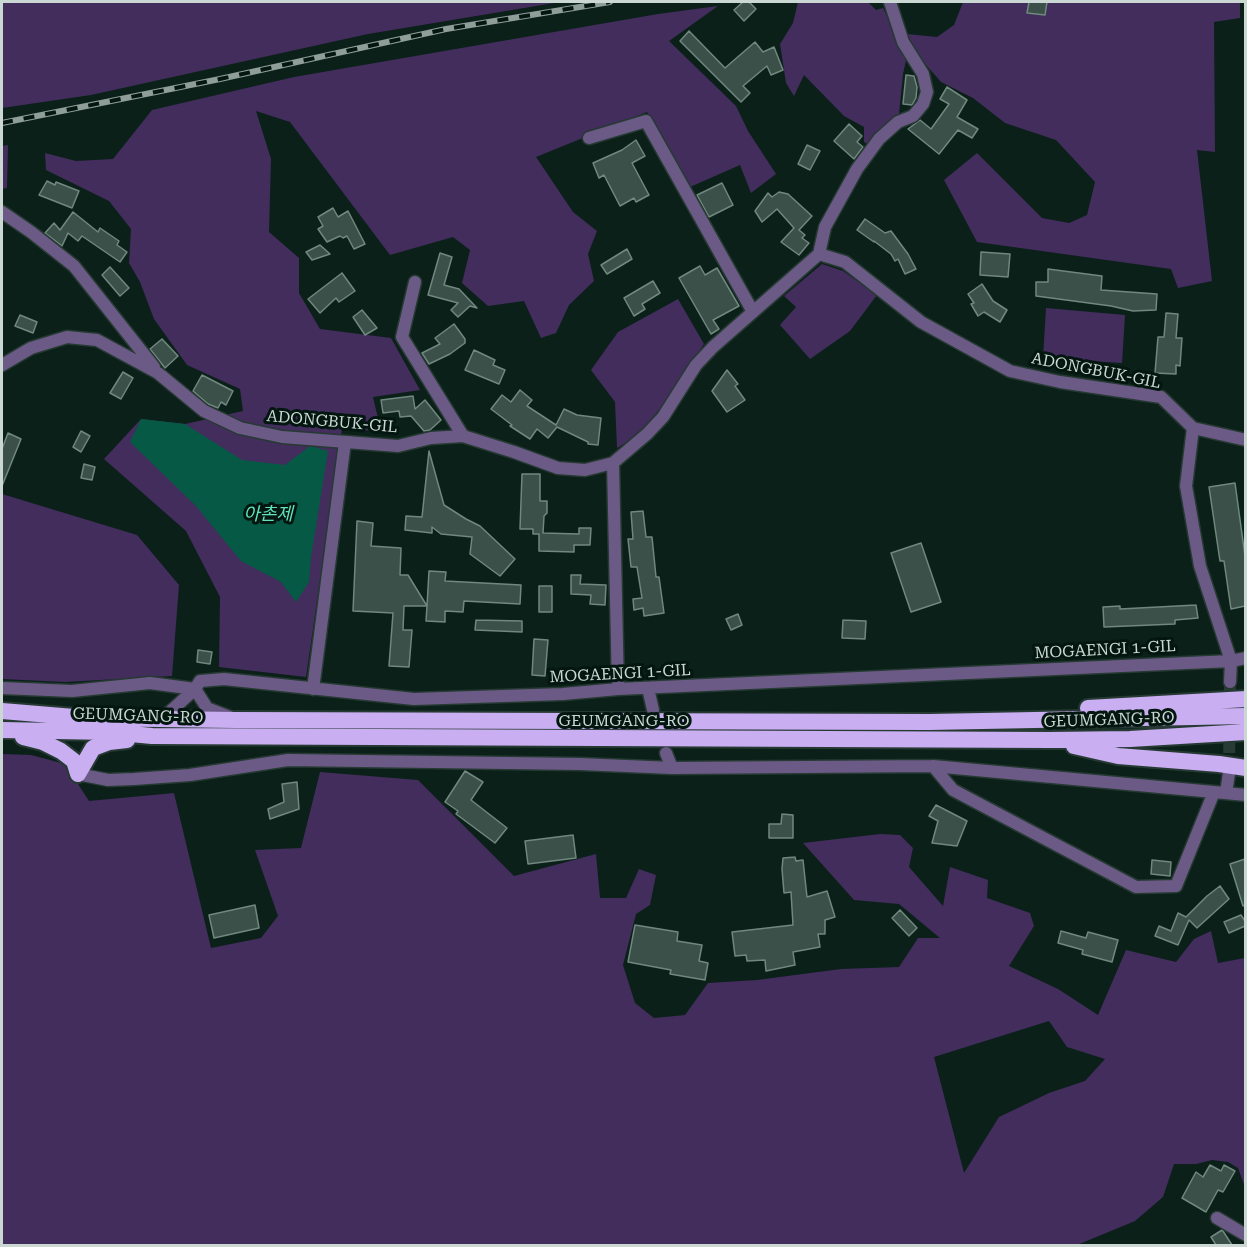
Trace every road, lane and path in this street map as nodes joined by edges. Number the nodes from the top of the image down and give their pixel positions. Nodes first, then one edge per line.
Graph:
1 (890, 2) edge
2 (589, 138) dead end
3 (2, 212) edge
4 (819, 254) junction
5 (415, 282) dead end
6 (753, 312) junction
7 (2, 365) edge
8 (159, 373) junction
9 (1193, 428) junction
10 (463, 436) junction
11 (1245, 440) edge
12 (345, 442) junction
13 (613, 463) junction
14 (1245, 658) edge
15 (1231, 661) junction
16 (1230, 682) tunnel mouth
17 (2, 688) edge
18 (618, 688) junction
19 (648, 688) junction
20 (195, 689) junction
21 (313, 689) junction
22 (1245, 699) edge
23 (653, 710) dead end
24 (2, 711) edge
25 (1245, 716) edge
26 (162, 719) junction
27 (235, 720) junction
28 (929, 722) junction
29 (2, 731) edge
30 (1245, 732) edge
31 (152, 736) junction
32 (1050, 740) junction
33 (666, 753) dead end
34 (933, 766) junction
35 (672, 768) junction
36 (1245, 768) edge
37 (1229, 773) tunnel mouth
38 (78, 774) junction
39 (1220, 792) junction
40 (1245, 795) edge
41 (1217, 1218) dead end
42 (1245, 1235) edge

1 - 4 street
2 - 6 street
3 - 8 street, ADONGBUK-GIL
4 - 6 street, ADONGBUK-GIL
4 - 9 street, ADONGBUK-GIL
5 - 10 street
6 - 13 street, ADONGBUK-GIL
7 - 8 street, ADONGBUK-GIL
8 - 12 street, ADONGBUK-GIL
9 - 11 street
9 - 15 street
10 - 12 street, ADONGBUK-GIL
10 - 13 street, ADONGBUK-GIL
12 - 21 street
13 - 18 street
14 - 15 street, MOGAENGI 1-GIL
15 - 16 street
15 - 19 street, MOGAENGI 1-GIL
17 - 20 street, MOGAENGI 1-GIL
18 - 19 street, MOGAENGI 1-GIL
18 - 21 street, MOGAENGI 1-GIL
19 - 23 street
20 - 21 street, MOGAENGI 1-GIL
20 - 26 street
20 - 27 street
22 - 28 highway
24 - 26 highway, GEUMGANG-RO
25 - 28 highway, GEUMGANG-RO
26 - 27 highway, GEUMGANG-RO
27 - 28 highway, GEUMGANG-RO
29 - 31 highway, GEUMGANG-RO
29 - 38 highway
30 - 32 highway, GEUMGANG-RO
31 - 32 highway, GEUMGANG-RO
31 - 38 highway
32 - 36 highway
33 - 35 street
34 - 35 street
34 - 39 street
34 - 39 street
35 - 38 street
37 - 39 street
39 - 40 street
41 - 42 street

